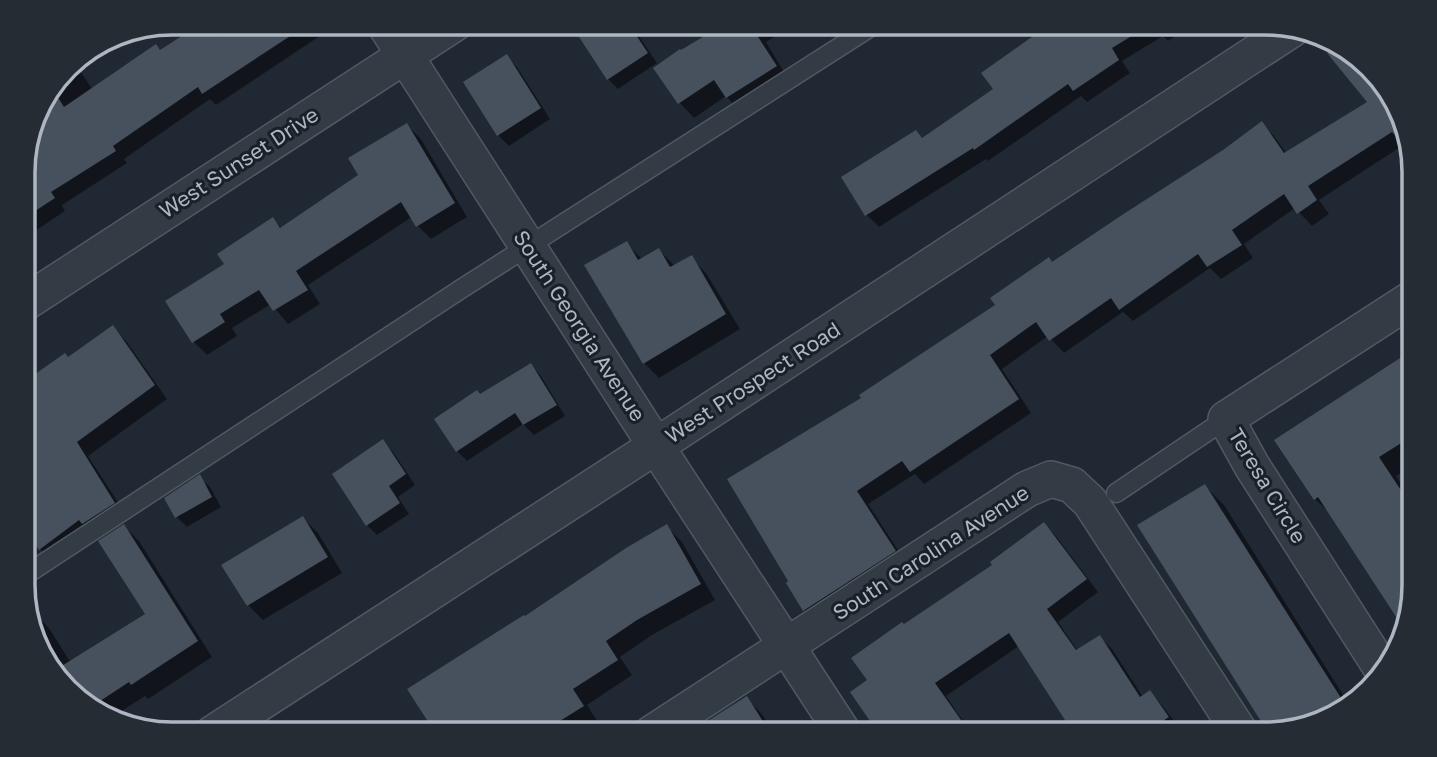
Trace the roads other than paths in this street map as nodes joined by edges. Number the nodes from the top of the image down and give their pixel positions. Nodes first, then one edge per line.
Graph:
1 (392, 35) edge
2 (436, 35) edge
3 (858, 35) edge
4 (1281, 36) edge
5 (405, 55) junction
6 (528, 247) junction
7 (35, 296) edge
8 (1402, 305) edge
9 (1226, 419) junction
10 (656, 446) junction
11 (1116, 493) dead end
12 (35, 569) edge
13 (788, 646) junction
14 (1378, 662) edge
15 (230, 722) edge
16 (670, 722) edge
17 (836, 722) edge
18 (1233, 722) edge

1 - 5 street, South Georgia Avenue
2 - 5 street, West Sunset Drive
3 - 6 lane
4 - 10 street, West Prospect Road
5 - 6 street, South Georgia Avenue
5 - 7 street, West Sunset Drive
6 - 10 street, South Georgia Avenue
6 - 12 lane
8 - 9 street, Teresa Circle
9 - 11 lane
9 - 14 street, Teresa Circle
10 - 13 street, South Georgia Avenue
10 - 15 street, West Prospect Road
13 - 16 street, South Carolina Avenue
13 - 17 street, South Georgia Avenue
13 - 18 street, South Carolina Avenue

